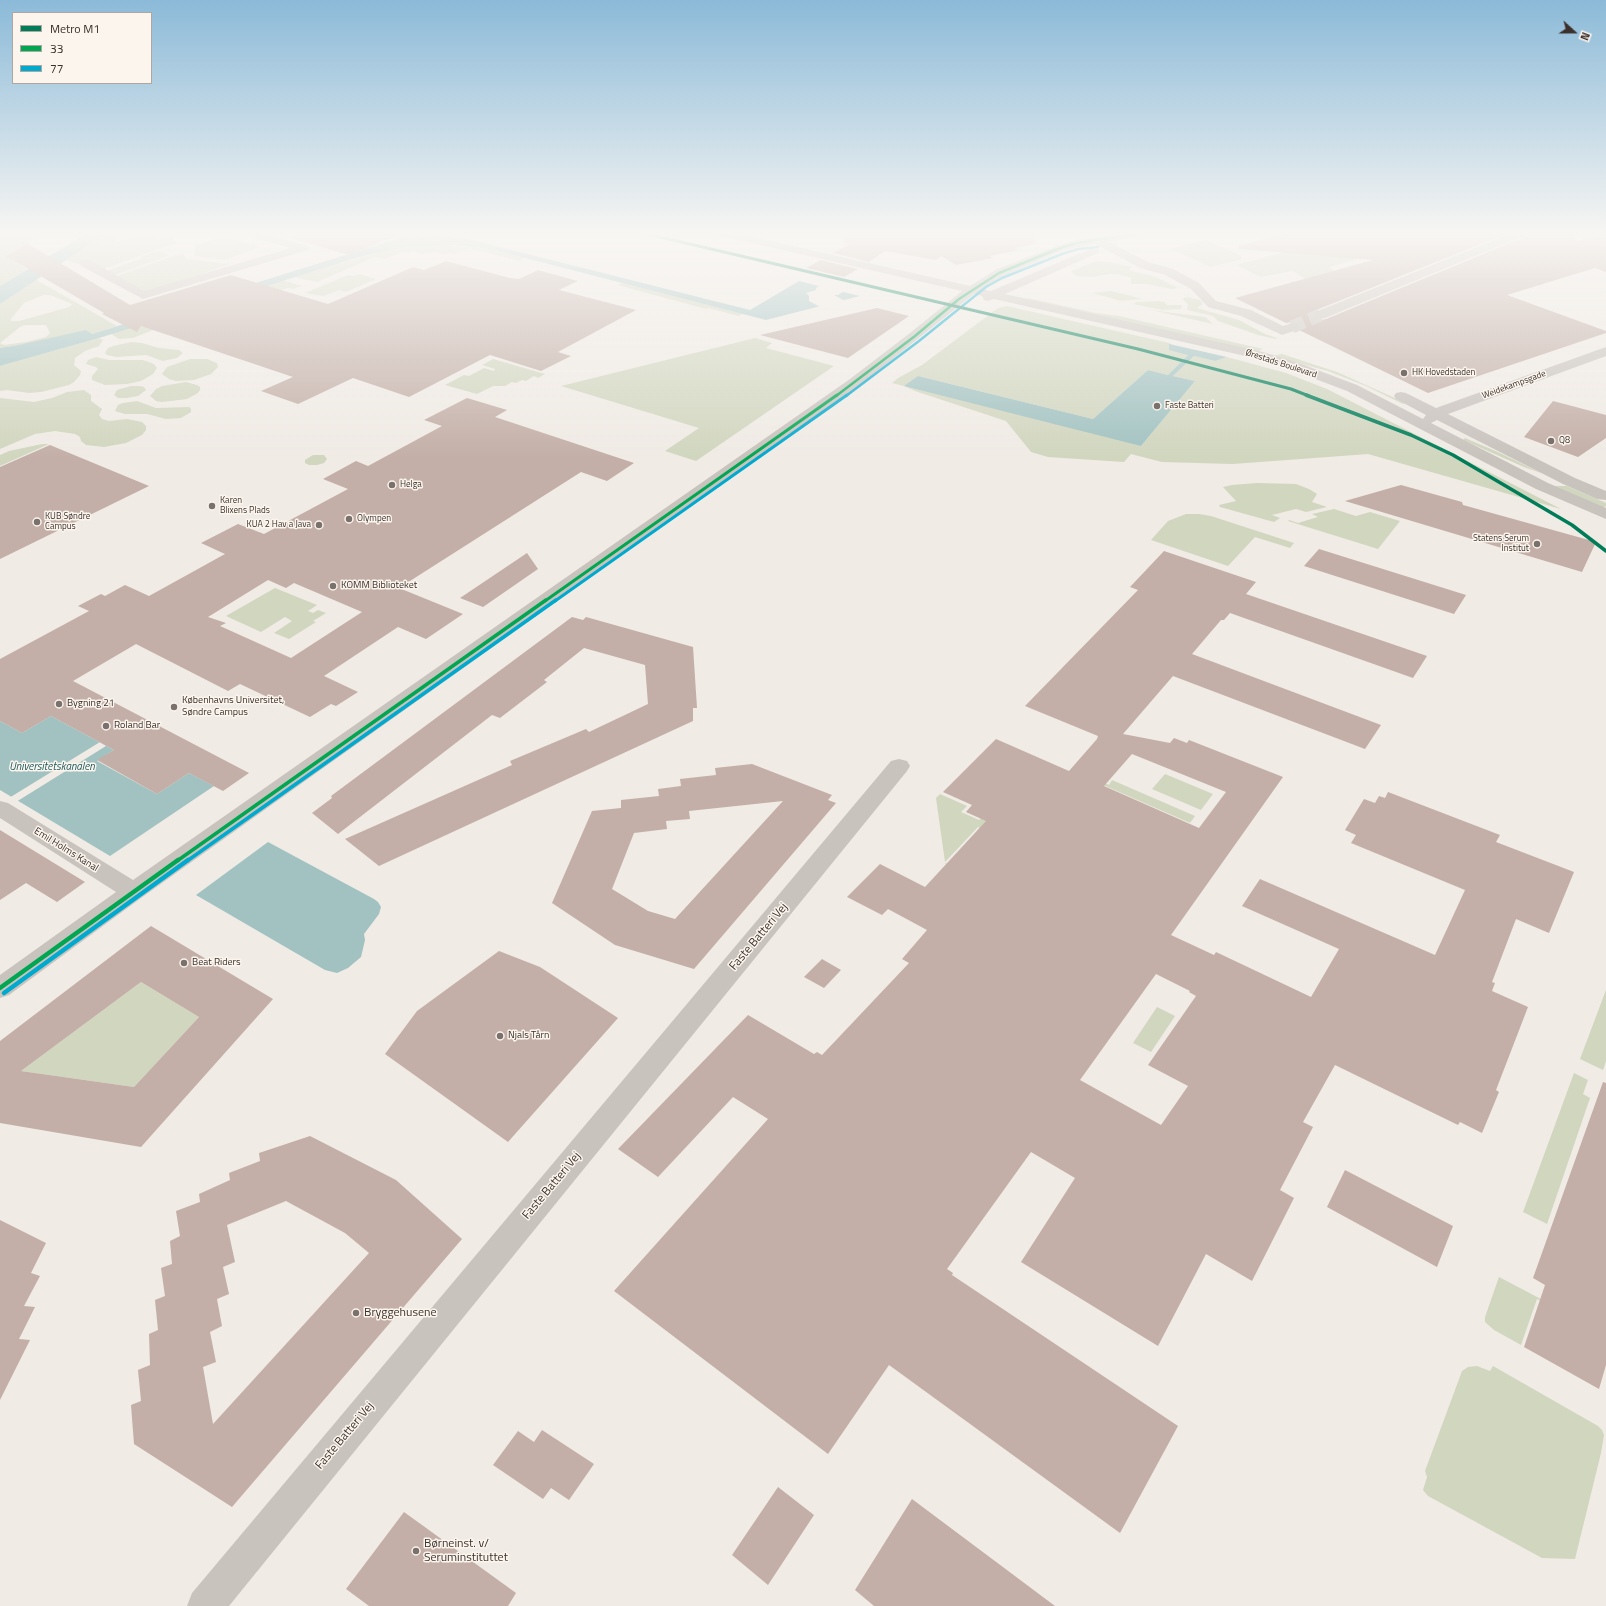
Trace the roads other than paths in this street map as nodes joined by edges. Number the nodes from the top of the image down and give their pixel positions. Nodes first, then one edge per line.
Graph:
1 (948, 308) edge
2 (968, 308) edge
3 (1068, 308) edge
4 (1081, 308) edge
5 (1227, 308) edge
6 (1337, 308) edge
7 (1320, 315) tunnel mouth
8 (1287, 329) tunnel mouth
9 (915, 336) junction
10 (1606, 351) edge
11 (1437, 414) junction
12 (1423, 424) junction
13 (1606, 498) edge
14 (1606, 514) edge
15 (899, 766) dead end
16 (0, 808) edge
17 (133, 892) junction
18 (0, 988) edge
19 (204, 1606) edge

1 - 9 street
2 - 9 street
3 - 12 street, Ørestads Boulevard
4 - 11 street, Ørestads Boulevard
5 - 8 street
6 - 7 street
9 - 17 street
10 - 11 street, Weidekampsgade
11 - 12 street, Weidekampsgade
11 - 13 street, Ørestads Boulevard
12 - 14 street, Ørestads Boulevard
15 - 19 street, Faste Batteri Vej
16 - 17 street, Emil Holms Kanal
17 - 18 street

